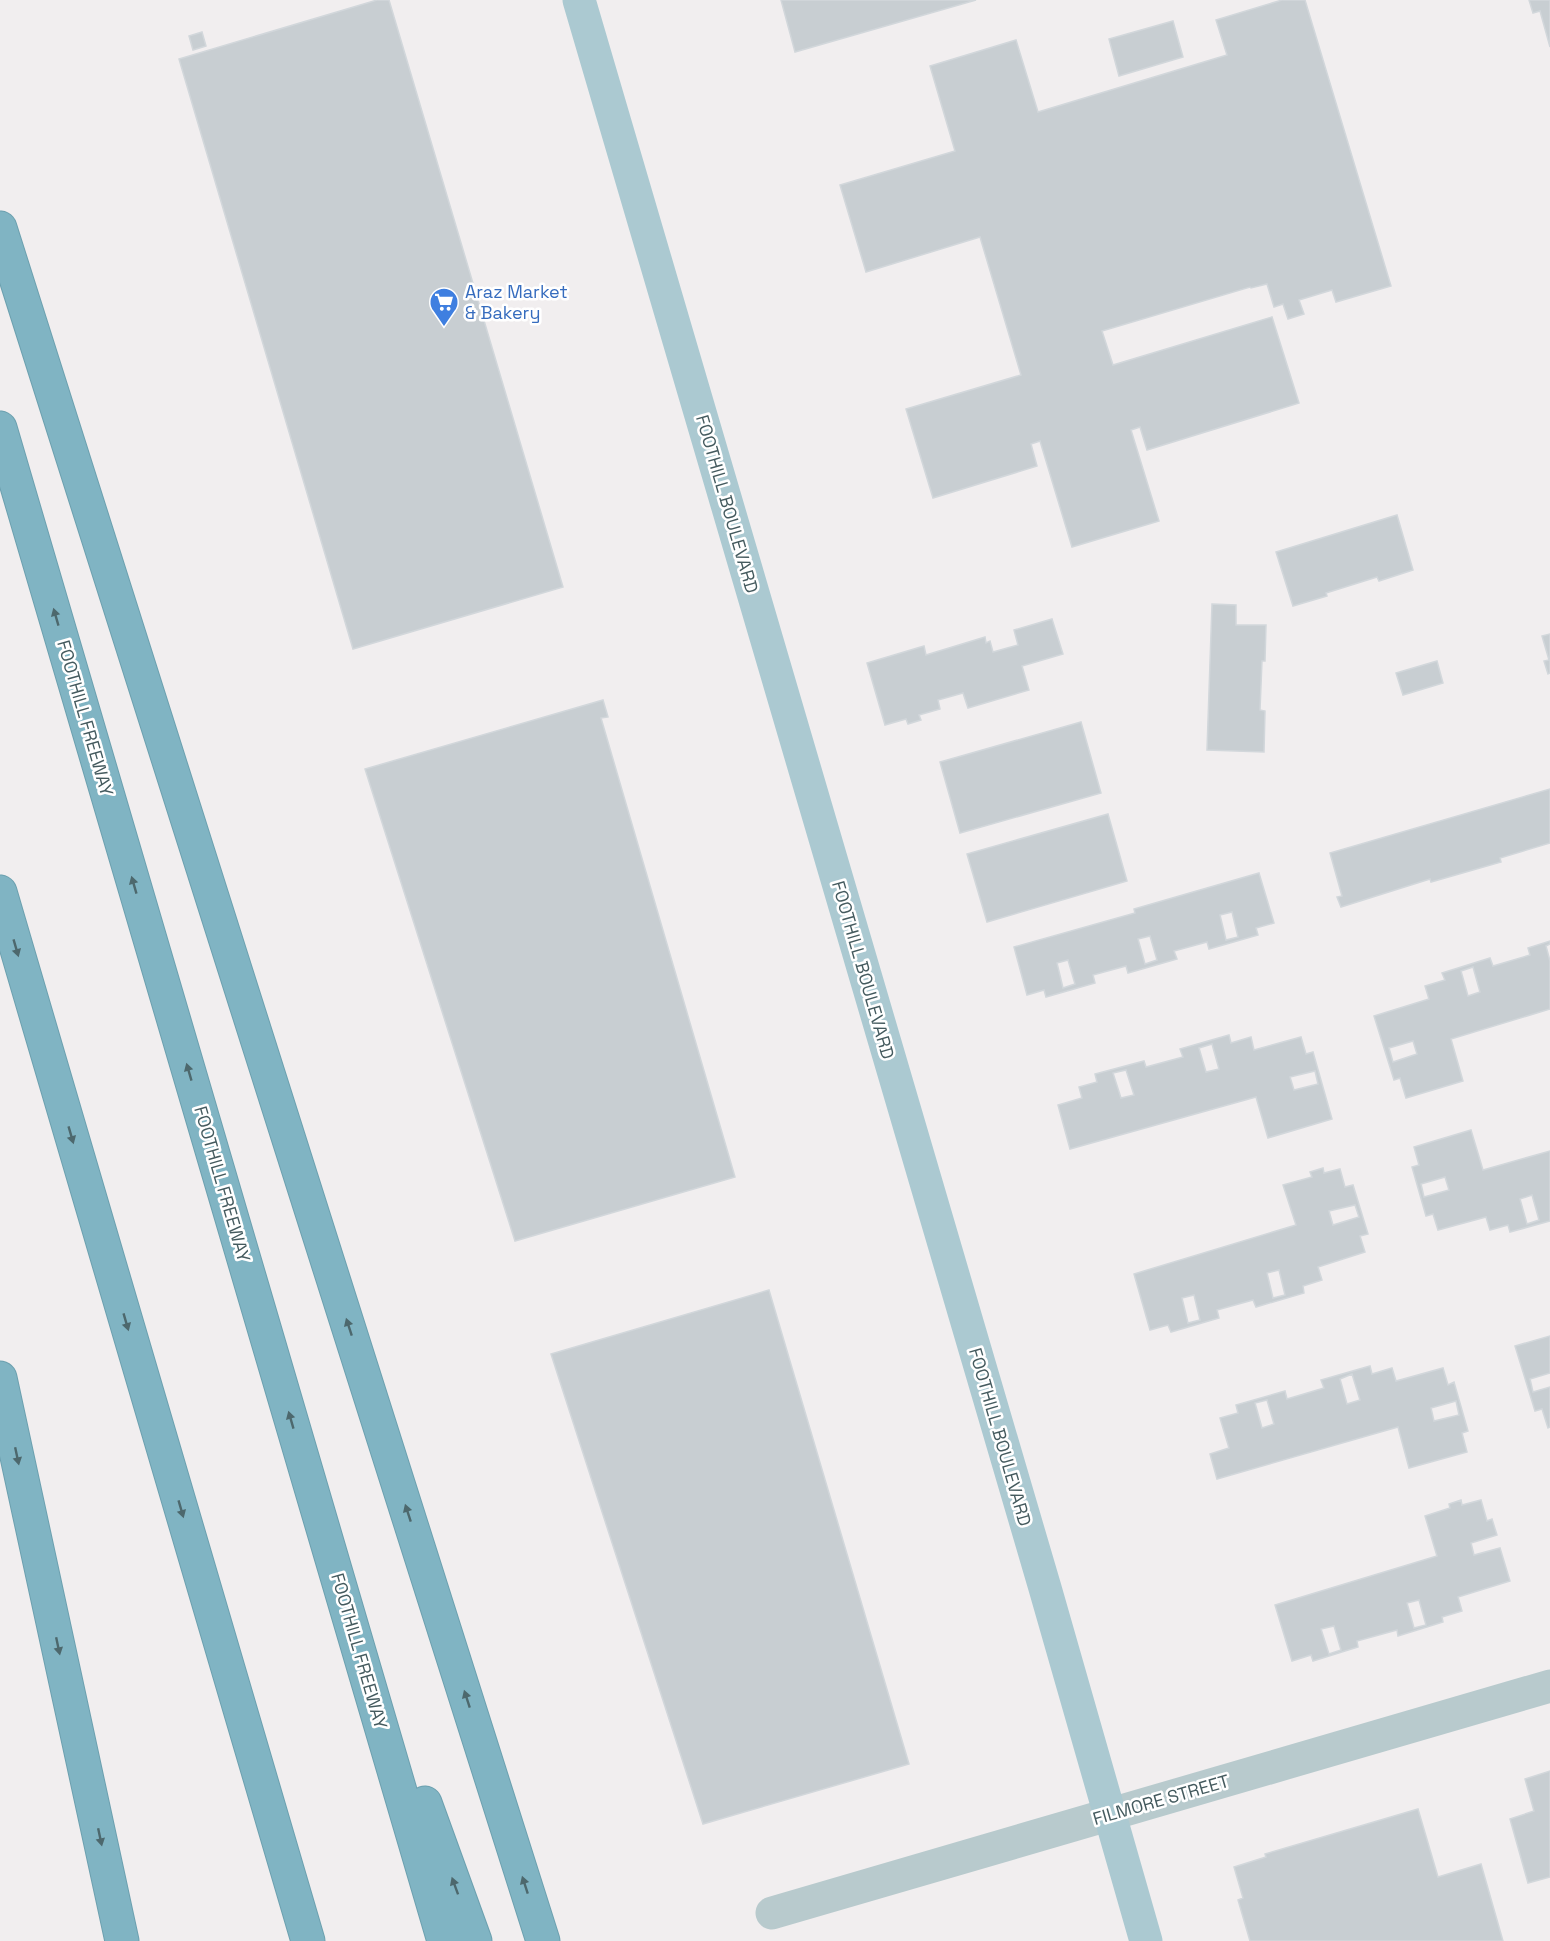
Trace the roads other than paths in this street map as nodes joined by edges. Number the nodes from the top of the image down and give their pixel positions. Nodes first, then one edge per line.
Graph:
1 (579, 0) edge
2 (0, 228) edge
3 (0, 428) edge
4 (0, 892) edge
5 (0, 1378) edge
6 (308, 1476) junction
7 (1550, 1686) edge
8 (1110, 1815) junction
9 (772, 1913) dead end
10 (122, 1941) edge
11 (308, 1941) edge
12 (444, 1941) edge
13 (475, 1941) edge
14 (543, 1941) edge
15 (1146, 1941) edge

1 - 8 main road, FOOTHILL BOULEVARD
14 -> 2 highway
6 -> 3 highway, FOOTHILL FREEWAY
4 -> 11 highway
5 -> 10 highway
6 - 12 highway, FOOTHILL FREEWAY
13 -> 6 highway
7 - 8 street, FILMORE STREET
8 - 9 street, FILMORE STREET
8 - 15 main road, FOOTHILL BOULEVARD

